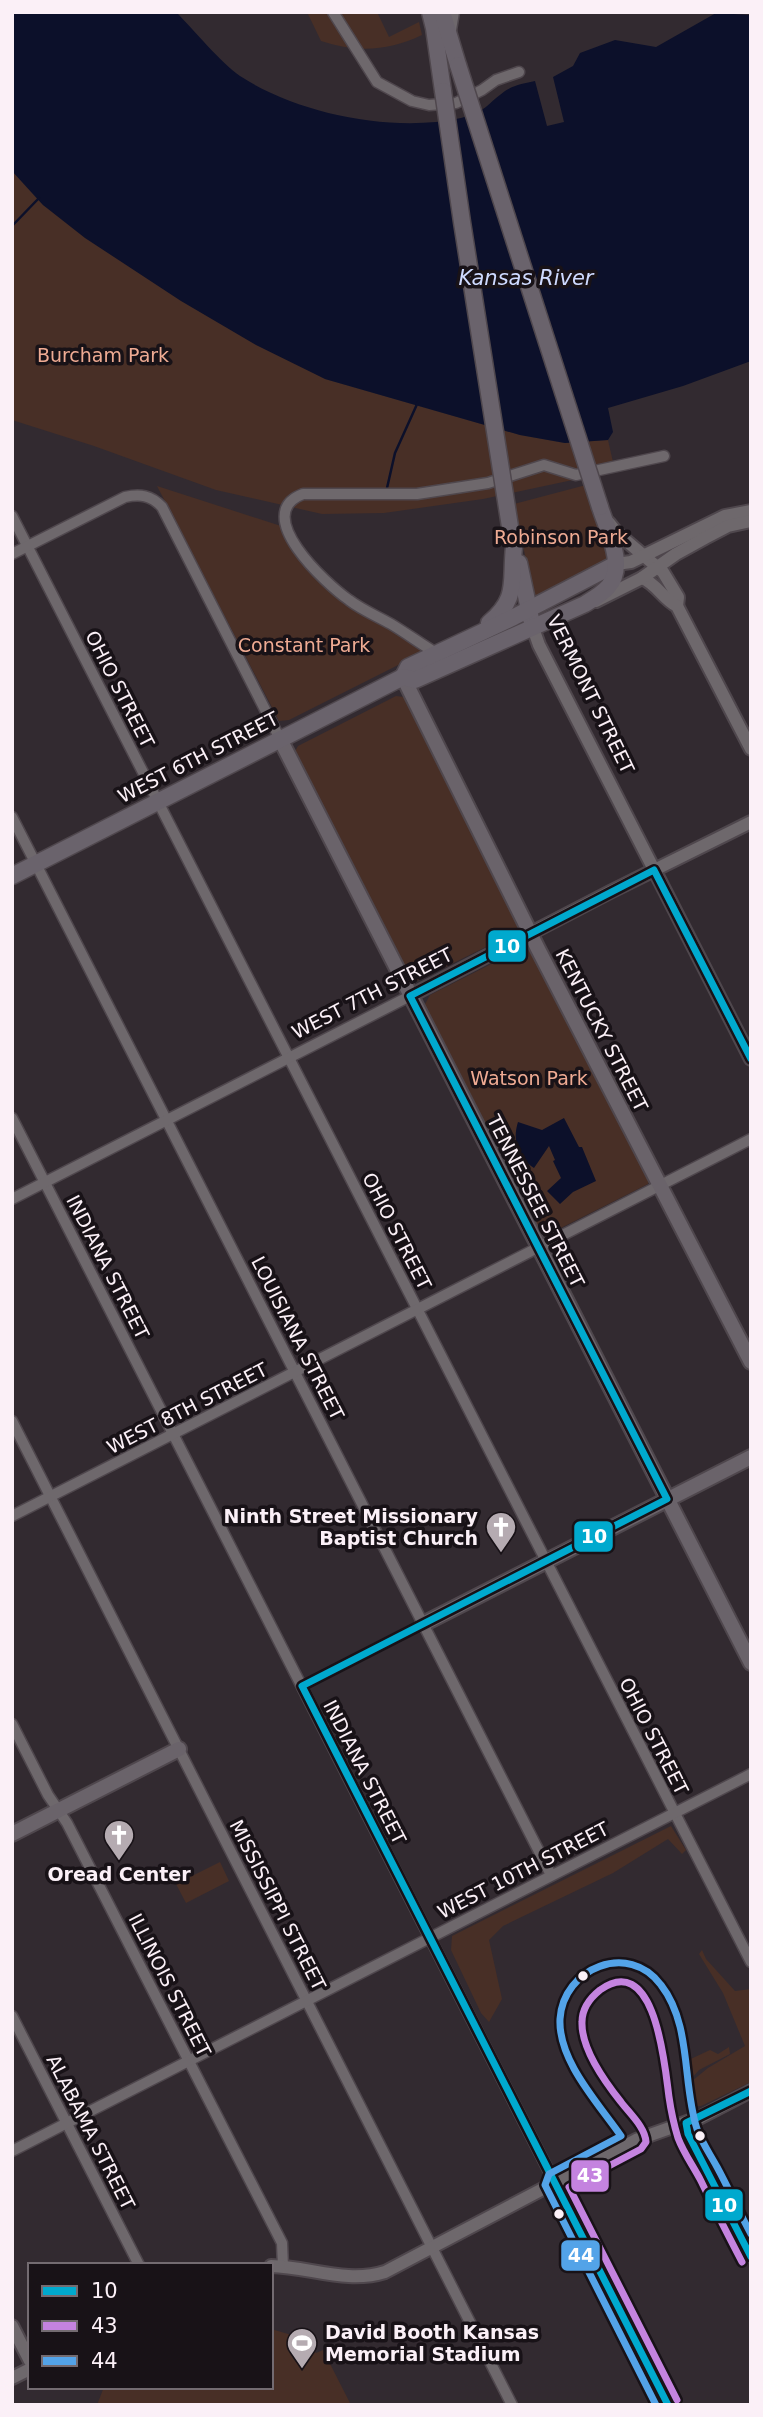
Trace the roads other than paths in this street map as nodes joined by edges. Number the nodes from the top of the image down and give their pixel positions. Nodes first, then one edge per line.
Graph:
1 (333, 12) edge
2 (429, 12) edge
3 (442, 12) edge
4 (454, 12) edge
5 (451, 41) junction
6 (519, 72) dead end
7 (664, 456) dead end
8 (601, 511) junction
9 (751, 511) edge
10 (12, 516) edge
11 (751, 521) edge
12 (513, 540) junction
13 (28, 546) junction
14 (12, 554) edge
15 (644, 556) junction
16 (616, 564) junction
17 (658, 567) junction
18 (642, 578) junction
19 (585, 604) junction
20 (677, 606) junction
21 (528, 610) junction
22 (533, 628) junction
23 (474, 636) junction
24 (436, 653) junction
25 (403, 677) junction
26 (280, 739) junction
27 (751, 748) edge
28 (158, 801) junction
29 (12, 817) edge
30 (751, 822) edge
31 (36, 863) junction
32 (654, 870) junction
33 (12, 876) edge
34 (531, 934) junction
35 (410, 996) junction
36 (288, 1057) junction
37 (751, 1059) edge
38 (12, 1118) edge
39 (167, 1121) junction
40 (751, 1139) edge
41 (46, 1182) junction
42 (660, 1185) junction
43 (12, 1199) edge
44 (538, 1247) junction
45 (417, 1309) junction
46 (751, 1362) edge
47 (296, 1372) junction
48 (12, 1421) edge
49 (173, 1434) junction
50 (751, 1457) edge
51 (51, 1497) junction
52 (667, 1499) junction
53 (12, 1516) edge
54 (546, 1562) junction
55 (423, 1624) junction
56 (751, 1663) edge
57 (12, 1724) edge
58 (178, 1749) junction
59 (751, 1774) edge
60 (58, 1810) junction
61 (674, 1813) junction
62 (12, 1834) edge
63 (551, 1875) junction
64 (429, 1938) junction
65 (751, 1962) edge
66 (307, 2000) junction
67 (12, 2016) edge
68 (189, 2061) junction
69 (751, 2091) edge
70 (67, 2123) junction
71 (685, 2123) junction
72 (12, 2151) edge
73 (555, 2183) junction
74 (432, 2246) junction
75 (751, 2257) edge
76 (138, 2263) edge
77 (277, 2267) edge
78 (12, 2326) edge
79 (28, 2357) edge
80 (28, 2370) edge
81 (12, 2378) edge
82 (512, 2405) edge
83 (668, 2405) edge

1 - 6 street
2 - 12 highway, VERMONT STREET, bridge
3 - 5 highway
4 - 5 street
5 - 8 highway, bridge
7 - 24 street
8 - 15 street
8 - 16 highway
9 - 15 street, WEST 6TH STREET
10 - 13 street, OHIO STREET
11 - 17 street, WEST 6TH STREET
12 - 21 highway, VERMONT STREET
12 - 23 highway
13 - 14 street
13 - 26 street, TENNESSEE STREET
13 - 28 street, OHIO STREET
15 - 16 street, WEST 6TH STREET
15 - 17 street
16 - 19 highway, WEST 6TH STREET
16 - 21 highway, WEST 6TH STREET
17 - 18 street, WEST 6TH STREET
17 - 20 street
18 - 19 street, WEST 6TH STREET
18 - 20 street
19 - 22 highway, WEST 6TH STREET
20 - 27 street
21 - 22 highway, VERMONT STREET
21 - 23 highway, WEST 6TH STREET
22 - 25 highway, WEST 6TH STREET
22 - 32 street, VERMONT STREET
23 - 24 highway, WEST 6TH STREET
24 - 25 highway, WEST 6TH STREET
25 - 26 highway, WEST 6TH STREET
25 - 34 main road, KENTUCKY STREET
26 - 28 highway, WEST 6TH STREET
26 - 35 main road, TENNESSEE STREET
28 - 31 highway, WEST 6TH STREET
28 - 36 street, OHIO STREET
29 - 31 street, LOUISIANA STREET
30 - 32 street, WEST 7TH STREET
31 - 33 highway, WEST 6TH STREET
31 - 39 street, LOUISIANA STREET
32 - 34 street, WEST 7TH STREET
32 - 37 street, VERMONT STREET
34 - 35 street, WEST 7TH STREET
34 - 42 main road, KENTUCKY STREET
35 - 36 street, WEST 7TH STREET
35 - 44 main road, TENNESSEE STREET
36 - 39 street, WEST 7TH STREET
36 - 45 street, OHIO STREET
38 - 41 street, INDIANA STREET
39 - 41 street, WEST 7TH STREET
39 - 47 street, LOUISIANA STREET
40 - 42 street, WEST 8TH STREET
41 - 43 street, WEST 7TH STREET
41 - 49 street, INDIANA STREET
42 - 44 street, WEST 8TH STREET
42 - 46 main road, KENTUCKY STREET
44 - 45 street, WEST 8TH STREET
44 - 52 main road, TENNESSEE STREET
45 - 47 street, WEST 8TH STREET
45 - 54 street, OHIO STREET
47 - 49 street, WEST 8TH STREET
47 - 55 street, LOUISIANA STREET
48 - 51 street, MISSISSIPPI STREET
49 - 51 street, WEST 8TH STREET
49 - 64 street, INDIANA STREET
50 - 52 main road
51 - 53 street, WEST 8TH STREET
51 - 58 street, MISSISSIPPI STREET
52 - 54 main road
52 - 56 main road, TENNESSEE STREET
54 - 55 main road
54 - 61 street, OHIO STREET
55 - 63 street, LOUISIANA STREET
57 - 60 street, ILLINOIS STREET
58 - 60 main road
58 - 66 street, MISSISSIPPI STREET
59 - 61 street, WEST 10TH STREET
60 - 62 main road
60 - 68 street, ILLINOIS STREET
61 - 63 street, WEST 10TH STREET
61 - 65 street, OHIO STREET
63 - 64 street, WEST 10TH STREET
64 - 66 street, WEST 10TH STREET
64 - 73 street, INDIANA STREET
66 - 68 street, WEST 10TH STREET
66 - 74 street, MISSISSIPPI STREET
67 - 70 street, ALABAMA STREET
68 - 70 street, WEST 10TH STREET
68 - 77 street, ILLINOIS STREET
69 - 71 street
70 - 72 street, WEST 10TH STREET
70 - 76 street, ALABAMA STREET
71 - 73 street
71 - 75 street
73 - 74 street
73 - 83 street, INDIANA STREET
74 - 77 street
74 - 82 street, MISSISSIPPI STREET
78 - 79 street
80 - 81 street

